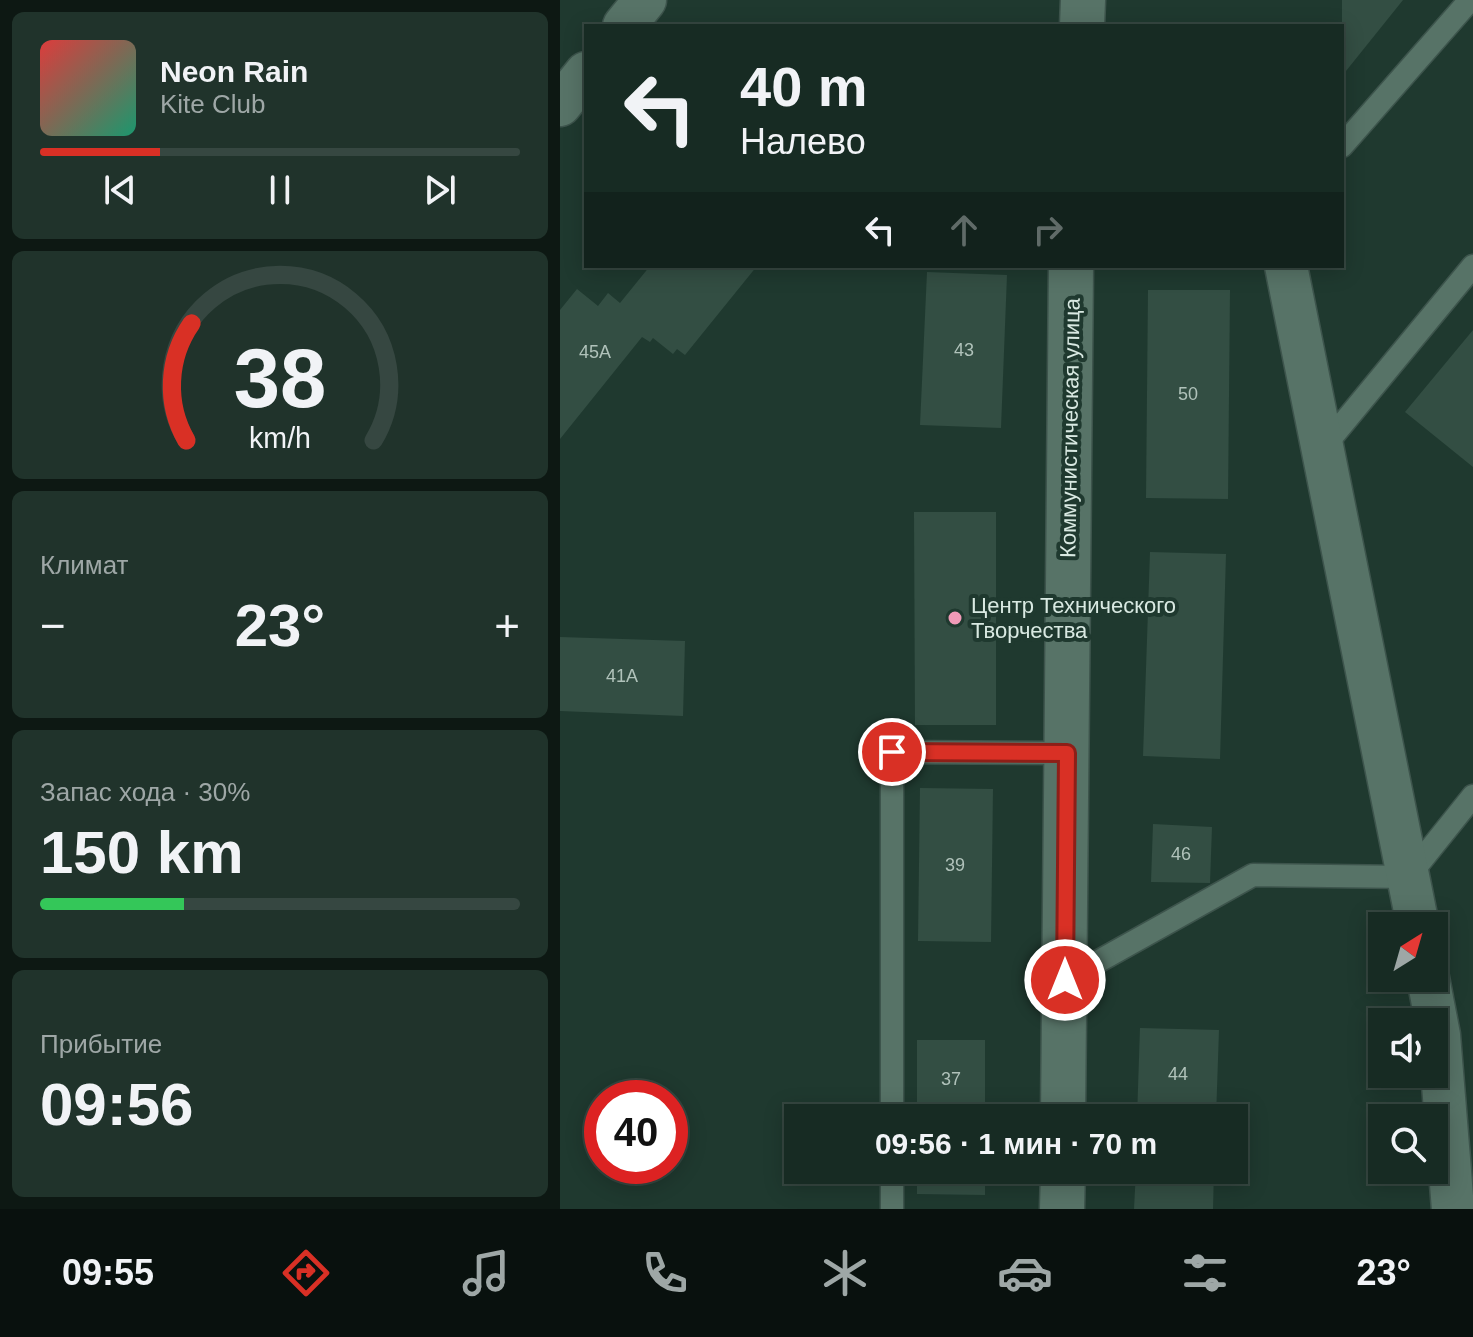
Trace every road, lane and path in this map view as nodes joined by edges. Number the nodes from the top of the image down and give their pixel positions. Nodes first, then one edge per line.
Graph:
1 (645, 0) edge
2 (1083, 0) edge
3 (1470, 0) edge
4 (626, 24) edge
5 (1082, 24) edge
6 (584, 75) edge
7 (560, 105) edge
8 (1344, 144) edge
9 (1473, 266) edge
10 (1071, 268) edge
11 (1286, 268) edge
12 (1322, 449) junction
13 (1067, 753) junction
14 (1473, 796) edge
15 (1408, 877) junction
16 (1415, 912) edge
17 (1065, 980) junction
18 (1431, 992) edge
19 (892, 1104) edge
20 (1063, 1104) edge
21 (892, 1184) edge
22 (1063, 1184) edge
23 (892, 1209) edge
24 (1062, 1209) edge
25 (1453, 1209) edge

1 - 4 street
2 - 5 street
3 - 8 lane
6 - 7 street
9 - 12 lane
10 - 13 street, Коммунистическая улица
11 - 12 street
12 - 15 street
13 - 17 street, Коммунистическая улица
13 - 19 lane
14 - 15 lane
15 - 16 street
15 - 17 lane
17 - 20 street, Коммунистическая улица
18 - 25 street
21 - 23 lane
22 - 24 street

